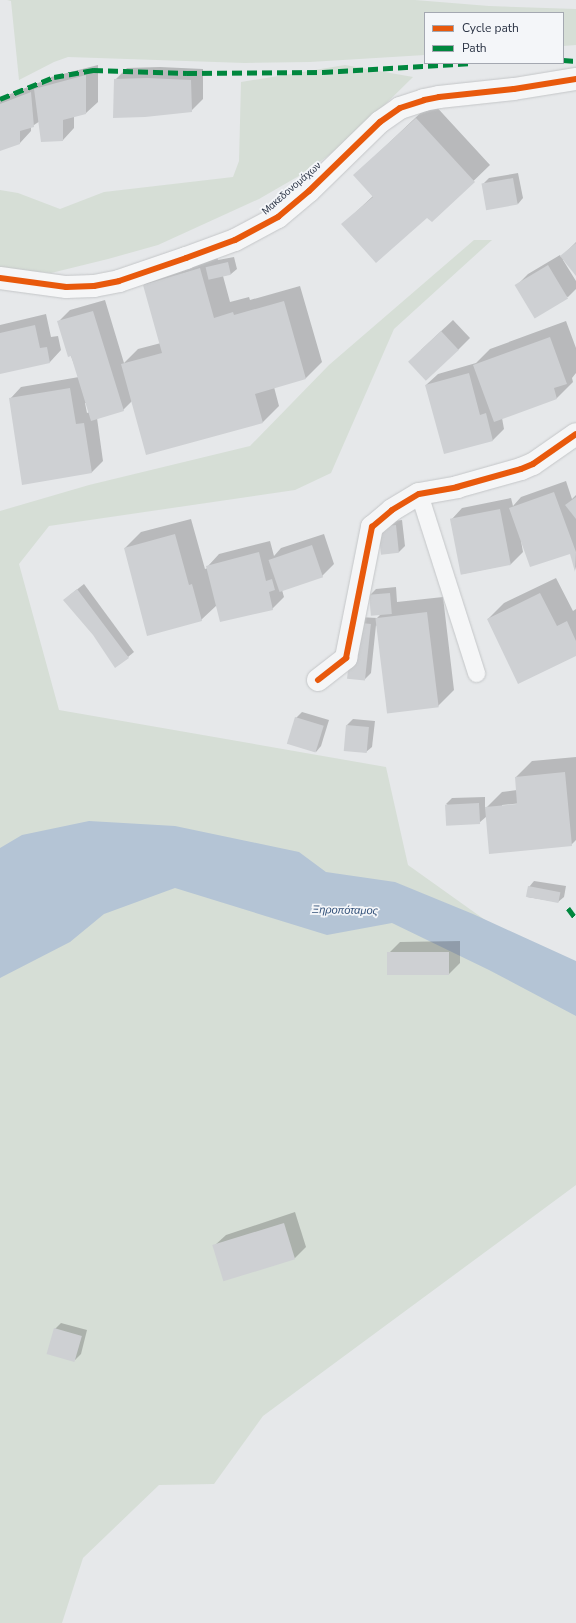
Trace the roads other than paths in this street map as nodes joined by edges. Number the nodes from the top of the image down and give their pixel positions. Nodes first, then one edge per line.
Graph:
1 (568, 80) edge
2 (0, 278) edge
3 (576, 434) edge
4 (419, 494) junction
5 (476, 673) dead end
6 (318, 680) dead end

1 - 2 street, Μακεδονομάχων
3 - 4 street
4 - 5 lane
4 - 6 street

